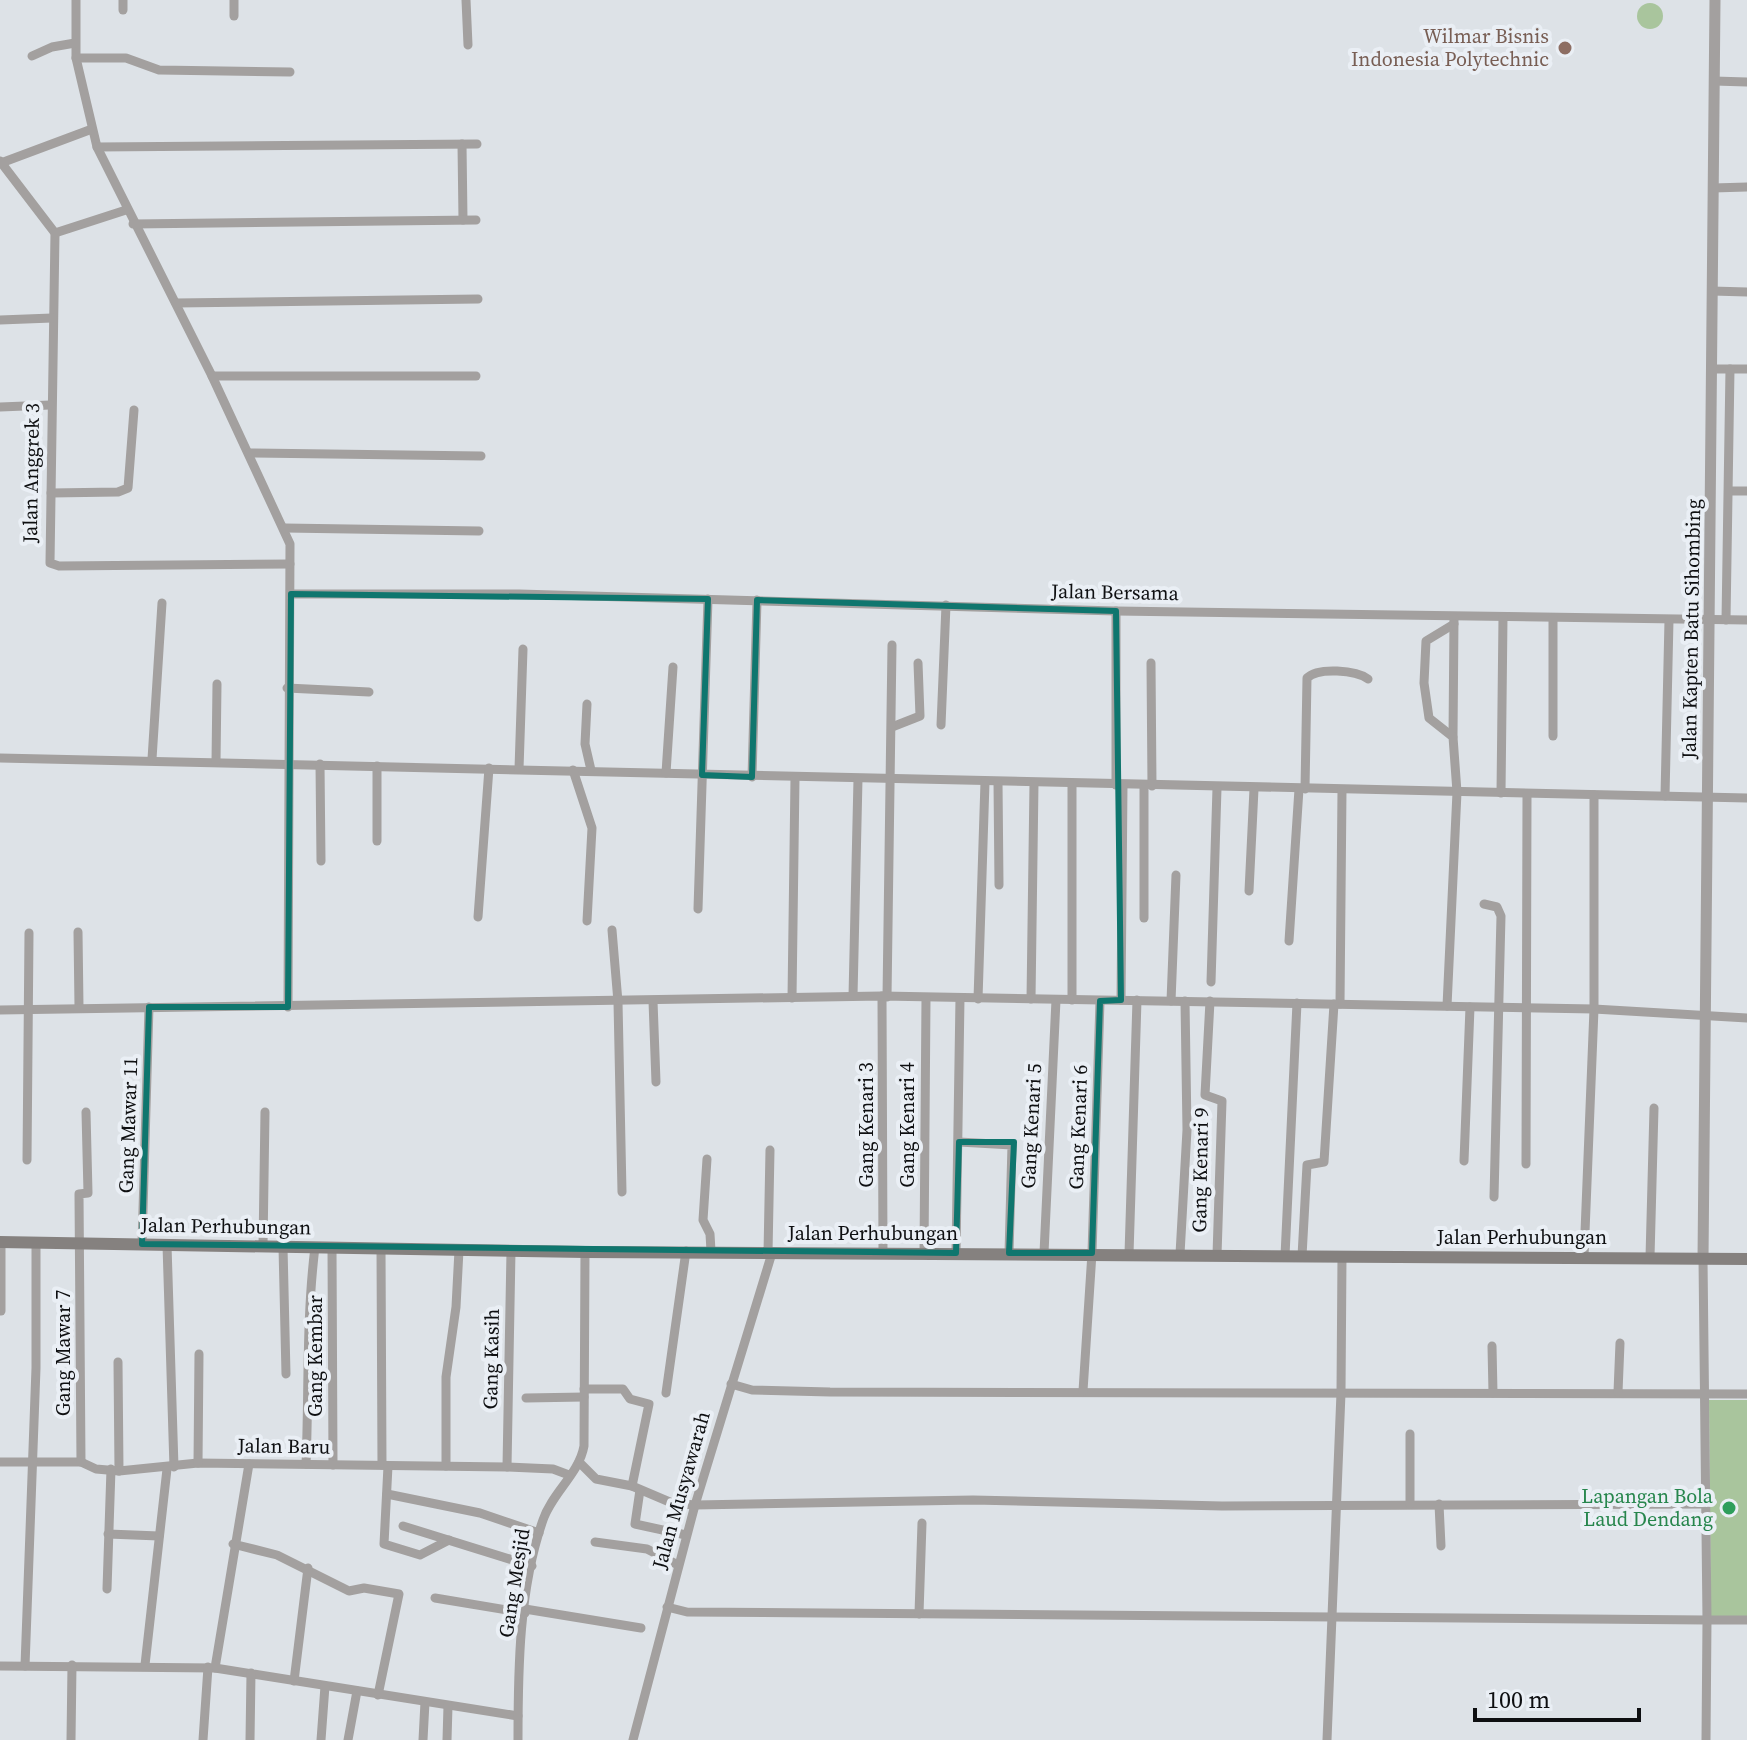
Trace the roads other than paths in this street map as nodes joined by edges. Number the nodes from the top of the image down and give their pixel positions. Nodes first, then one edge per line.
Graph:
1 (76, 0) edge
2 (234, 0) edge
3 (466, 0) edge
4 (1715, 0) edge
5 (234, 16) dead end
6 (75, 43) junction
7 (468, 45) dead end
8 (32, 56) dead end
9 (76, 58) junction
10 (290, 72) dead end
11 (1714, 81) junction
12 (1747, 82) edge
13 (92, 129) junction
14 (462, 144) junction
15 (477, 144) dead end
16 (97, 147) junction
17 (1, 162) edge
18 (1747, 187) edge
19 (1713, 188) junction
20 (126, 210) junction
21 (463, 220) junction
22 (476, 220) dead end
23 (133, 224) junction
24 (55, 233) junction
25 (1712, 291) junction
26 (1747, 292) edge
27 (478, 299) dead end
28 (176, 303) junction
29 (52, 318) junction
30 (0, 320) edge
31 (1711, 369) junction
32 (1730, 369) junction
33 (1747, 369) edge
34 (212, 376) junction
35 (476, 376) dead end
36 (50, 405) junction
37 (0, 407) edge
38 (134, 410) dead end
39 (249, 453) junction
40 (481, 456) dead end
41 (1730, 491) junction
42 (1747, 491) edge
43 (51, 493) junction
44 (285, 528) junction
45 (479, 531) dead end
46 (290, 564) junction
47 (291, 594) junction
48 (708, 599) junction
49 (757, 600) junction
50 (162, 603) dead end
51 (946, 605) junction
52 (1116, 611) junction
53 (1503, 617) junction
54 (1553, 618) junction
55 (1454, 619) junction
56 (1669, 620) junction
57 (1726, 620) junction
58 (1747, 620) edge
59 (1709, 621) junction
60 (892, 645) dead end
61 (523, 649) dead end
62 (918, 663) dead end
63 (1151, 663) dead end
64 (673, 667) dead end
65 (1368, 679) dead end
66 (217, 684) dead end
67 (287, 688) junction
68 (369, 692) dead end
69 (587, 704) dead end
70 (941, 725) dead end
71 (892, 727) junction
72 (1553, 736) dead end
73 (1453, 737) junction
74 (0, 758) edge
75 (152, 759) junction
76 (216, 762) junction
77 (289, 764) junction
78 (320, 764) junction
79 (377, 766) junction
80 (489, 768) junction
81 (519, 769) junction
82 (582, 770) junction
83 (666, 773) junction
84 (702, 775) junction
85 (752, 777) junction
86 (795, 778) junction
87 (858, 779) junction
88 (892, 780) junction
89 (985, 782) junction
90 (998, 782) junction
91 (1034, 783) junction
92 (1072, 784) junction
93 (1120, 785) junction
94 (1148, 785) junction
95 (1217, 788) junction
96 (1254, 789) junction
97 (1302, 789) junction
98 (1342, 790) junction
99 (1457, 792) junction
100 (1501, 793) junction
101 (1527, 794) junction
102 (1594, 795) junction
103 (1665, 796) junction
104 (1708, 797) junction
105 (1747, 798) edge
106 (377, 841) dead end
107 (321, 861) dead end
108 (1176, 875) dead end
109 (999, 885) dead end
110 (1249, 891) dead end
111 (1484, 904) dead end
112 (698, 909) dead end
113 (478, 917) dead end
114 (1144, 918) dead end
115 (587, 921) dead end
116 (612, 930) dead end
117 (78, 932) dead end
118 (29, 933) dead end
119 (1289, 941) dead end
120 (1211, 982) dead end
121 (853, 996) junction
122 (885, 996) junction
123 (792, 998) junction
124 (926, 998) junction
125 (960, 998) junction
126 (978, 999) junction
127 (1031, 999) junction
128 (1056, 1000) junction
129 (1072, 1000) junction
130 (1121, 1000) junction
131 (1137, 1000) junction
132 (658, 1001) junction
133 (1100, 1001) junction
134 (1171, 1001) junction
135 (1185, 1001) junction
136 (1210, 1001) junction
137 (618, 1002) junction
138 (1297, 1003) junction
139 (1337, 1004) junction
140 (1447, 1006) junction
141 (79, 1007) junction
142 (149, 1007) junction
143 (288, 1007) junction
144 (1470, 1007) junction
145 (1500, 1007) junction
146 (1527, 1008) junction
147 (1594, 1009) junction
148 (0, 1010) edge
149 (29, 1011) junction
150 (1706, 1014) junction
151 (1747, 1018) edge
152 (656, 1082) dead end
153 (1654, 1108) dead end
154 (86, 1112) dead end
155 (265, 1112) dead end
156 (959, 1142) junction
157 (770, 1150) dead end
158 (707, 1159) dead end
159 (27, 1160) dead end
160 (1464, 1161) dead end
161 (1526, 1164) dead end
162 (622, 1192) dead end
163 (1494, 1197) dead end
164 (0, 1242) edge
165 (36, 1243) junction
166 (81, 1243) junction
167 (142, 1244) junction
168 (167, 1245) junction
169 (263, 1246) junction
170 (283, 1247) junction
171 (315, 1247) junction
172 (332, 1247) junction
173 (381, 1248) junction
174 (459, 1250) junction
175 (511, 1251) junction
176 (686, 1251) junction
177 (711, 1251) junction
178 (585, 1252) junction
179 (770, 1253) junction
180 (883, 1253) junction
181 (924, 1253) junction
182 (956, 1253) junction
183 (1009, 1253) junction
184 (1044, 1253) junction
185 (1092, 1253) junction
186 (1129, 1254) junction
187 (1180, 1254) junction
188 (1217, 1255) junction
189 (1285, 1256) junction
190 (1302, 1256) junction
191 (1342, 1256) junction
192 (1584, 1257) junction
193 (1650, 1257) junction
194 (1703, 1259) junction
195 (1747, 1259) edge
196 (1, 1311) edge
197 (1620, 1343) dead end
198 (1492, 1346) dead end
199 (199, 1354) dead end
200 (118, 1362) dead end
201 (286, 1374) dead end
202 (731, 1384) junction
203 (1083, 1391) junction
204 (1618, 1392) junction
205 (584, 1393) junction
206 (666, 1393) dead end
207 (1341, 1393) junction
208 (1493, 1393) junction
209 (1703, 1393) junction
210 (1747, 1394) edge
211 (526, 1398) dead end
212 (1410, 1434) dead end
213 (0, 1462) edge
214 (33, 1462) junction
215 (81, 1462) junction
216 (579, 1462) junction
217 (198, 1463) junction
218 (249, 1464) junction
219 (306, 1464) junction
220 (333, 1465) junction
221 (385, 1466) junction
222 (446, 1466) junction
223 (507, 1467) junction
224 (170, 1468) junction
225 (115, 1470) junction
226 (569, 1475) junction
227 (636, 1488) junction
228 (387, 1494) junction
229 (1410, 1504) junction
230 (1439, 1504) junction
231 (1704, 1504) junction
232 (695, 1505) junction
233 (1336, 1506) junction
234 (922, 1523) dead end
235 (403, 1526) dead end
236 (539, 1533) junction
237 (108, 1534) junction
238 (686, 1535) junction
239 (159, 1536) junction
240 (449, 1540) junction
241 (595, 1542) dead end
242 (233, 1544) junction
243 (1441, 1546) dead end
244 (678, 1565) junction
245 (532, 1566) junction
246 (308, 1568) junction
247 (107, 1589) dead end
248 (435, 1598) dead end
249 (667, 1607) junction
250 (525, 1611) junction
251 (919, 1614) junction
252 (1331, 1619) junction
253 (1707, 1620) junction
254 (1747, 1620) edge
255 (641, 1628) dead end
256 (72, 1665) junction
257 (145, 1665) junction
258 (0, 1666) edge
259 (25, 1666) junction
260 (212, 1668) junction
261 (251, 1673) junction
262 (294, 1681) junction
263 (325, 1686) junction
264 (357, 1691) junction
265 (378, 1695) junction
266 (425, 1702) junction
267 (448, 1706) junction
268 (518, 1716) junction
269 (71, 1740) edge
270 (203, 1740) edge
271 (250, 1740) edge
272 (321, 1740) edge
273 (348, 1740) edge
274 (423, 1740) edge
275 (447, 1740) edge
276 (518, 1740) edge
277 (633, 1740) edge
278 (1327, 1740) edge
279 (1706, 1740) edge

1 - 6 street
2 - 5 street
3 - 7 street
4 - 11 street, Jalan Kapten Batu Sihombing
6 - 8 street
6 - 9 street
9 - 10 street
9 - 13 street
11 - 12 street
11 - 19 street, Jalan Kapten Batu Sihombing
13 - 16 street
13 - 17 street
14 - 15 street
14 - 16 street
14 - 21 street
16 - 20 street
17 - 24 street
18 - 19 street
19 - 25 street, Jalan Kapten Batu Sihombing
20 - 23 street
20 - 24 street
21 - 22 street
21 - 23 street
23 - 28 street
24 - 29 street, Jalan Anggrek 3
25 - 26 street
25 - 31 street, Jalan Kapten Batu Sihombing
27 - 28 street
28 - 34 street
29 - 30 street
29 - 36 street, Jalan Anggrek 3
31 - 32 street
31 - 59 street, Jalan Kapten Batu Sihombing
32 - 33 street
32 - 41 street
34 - 35 street
34 - 39 street
36 - 37 street
36 - 43 street, Jalan Anggrek 3
38 - 43 street
39 - 40 street
39 - 44 street
41 - 42 street
41 - 57 street
43 - 46 street, Jalan Anggrek 3
44 - 45 street
44 - 46 street
46 - 47 street
47 - 48 street, Jalan Bersama
47 - 67 street
48 - 49 street, Jalan Bersama
48 - 84 street
49 - 51 street, Jalan Bersama
49 - 85 street
50 - 75 street
51 - 52 street, Jalan Bersama
51 - 70 street
52 - 55 street, Jalan Bersama
52 - 93 street
53 - 54 street, Jalan Bersama
53 - 55 street, Jalan Bersama
53 - 100 street
54 - 56 street, Jalan Bersama
54 - 72 street
55 - 73 street
55 - 73 street
56 - 59 street, Jalan Bersama
56 - 103 street
57 - 58 street, Jalan Bersama
57 - 59 street, Jalan Bersama
59 - 104 street, Jalan Kapten Batu Sihombing
60 - 71 street, Gang Kenari 3
61 - 81 street
62 - 71 street
63 - 94 street
64 - 83 street
65 - 97 street
66 - 76 street
67 - 68 street
67 - 77 street
69 - 82 street
71 - 88 street, Gang Kenari 3
73 - 99 street
74 - 75 street
75 - 76 street
76 - 77 street
77 - 78 street
77 - 143 street
78 - 79 street
78 - 107 street
79 - 80 street
79 - 106 street
80 - 81 street
80 - 113 street
81 - 82 street
82 - 83 street
82 - 115 street
83 - 84 street
84 - 85 street
84 - 112 street
85 - 86 street
86 - 87 street
86 - 123 street
87 - 88 street
87 - 121 street
88 - 89 street
88 - 122 street, Gang Kenari 3
89 - 90 street
89 - 126 street
90 - 91 street
90 - 109 street
91 - 92 street
91 - 127 street
92 - 93 street
92 - 129 street
93 - 94 street
93 - 130 street
94 - 95 street
94 - 114 street
95 - 96 street
95 - 120 street
96 - 97 street
96 - 110 street
97 - 98 street
97 - 119 street
98 - 99 street
98 - 139 street
99 - 100 street
99 - 140 street
100 - 101 street
101 - 102 street
101 - 146 street
102 - 103 street
102 - 147 street
103 - 104 street
104 - 105 street
104 - 150 street, Jalan Kapten Batu Sihombing
108 - 134 street
111 - 145 street
116 - 137 street
117 - 141 street
118 - 149 street
121 - 122 street
121 - 123 street
122 - 124 street
122 - 180 street, Gang Kenari 3
123 - 132 street
124 - 125 street
124 - 181 street, Gang Kenari 4
125 - 126 street
125 - 156 street
126 - 127 street
127 - 128 street
128 - 129 street
128 - 184 street, Gang Kenari 5
129 - 133 street
130 - 131 street
130 - 133 street
131 - 134 street
131 - 186 street
132 - 137 street
132 - 152 street
133 - 185 street, Gang Kenari 6
134 - 135 street
135 - 136 street
135 - 187 street
136 - 138 street
136 - 188 street, Gang Kenari 9
137 - 143 street
137 - 162 street
138 - 139 street
138 - 189 street
139 - 140 street
139 - 190 street
140 - 144 street
141 - 142 street
141 - 149 street
142 - 143 street
142 - 167 street, Gang Mawar 11
144 - 145 street
144 - 160 street
145 - 146 street
145 - 163 street
146 - 147 street
146 - 161 street
147 - 150 street
147 - 192 street
148 - 149 street
149 - 159 street
150 - 151 street
150 - 194 street, Jalan Kapten Batu Sihombing
153 - 193 street
154 - 166 street, Gang Mawar 7
155 - 169 street
156 - 182 street
156 - 183 street
157 - 179 street, Jalan Musyawarah
158 - 177 street
164 - 165 main road, Jalan Perhubungan
164 - 196 street
165 - 166 main road, Jalan Perhubungan
165 - 214 street
166 - 167 main road, Jalan Perhubungan
166 - 215 street, Gang Mawar 7
167 - 168 main road, Jalan Perhubungan
168 - 169 main road, Jalan Perhubungan
168 - 224 street
169 - 170 main road, Jalan Perhubungan
170 - 171 main road, Jalan Perhubungan
170 - 201 street
171 - 172 main road, Jalan Perhubungan
171 - 219 street
172 - 173 main road, Jalan Perhubungan
172 - 220 street, Gang Kembar
173 - 174 main road, Jalan Perhubungan
173 - 221 street
174 - 175 main road, Jalan Perhubungan
174 - 222 street
175 - 178 main road, Jalan Perhubungan
175 - 223 street, Gang Kasih
176 - 177 main road, Jalan Perhubungan
176 - 178 main road, Jalan Perhubungan
176 - 206 street
177 - 179 main road, Jalan Perhubungan
178 - 205 street
179 - 180 main road, Jalan Perhubungan
179 - 202 street, Jalan Musyawarah
180 - 181 main road, Jalan Perhubungan
181 - 182 main road, Jalan Perhubungan
182 - 183 main road, Jalan Perhubungan
183 - 184 main road, Jalan Perhubungan
184 - 185 main road, Jalan Perhubungan
185 - 186 main road, Jalan Perhubungan
185 - 203 street, Gang Kenari 6
186 - 187 main road, Jalan Perhubungan
187 - 188 main road, Jalan Perhubungan
188 - 189 main road, Jalan Perhubungan
189 - 190 main road, Jalan Perhubungan
190 - 191 main road, Jalan Perhubungan
191 - 192 main road, Jalan Perhubungan
191 - 207 street
192 - 193 main road, Jalan Perhubungan
193 - 194 main road, Jalan Perhubungan
194 - 195 main road, Jalan Perhubungan
194 - 209 street
197 - 204 street
198 - 208 street
199 - 217 street
200 - 225 street
202 - 203 street
202 - 232 street, Jalan Musyawarah
203 - 207 street
204 - 208 street
204 - 209 street
205 - 211 street
205 - 216 street
205 - 227 street
207 - 208 street
207 - 233 street
209 - 210 street
209 - 231 street
212 - 229 street
213 - 214 street, Jalan Baru
214 - 215 street, Jalan Baru
214 - 259 street
215 - 225 street, Jalan Baru
216 - 226 street, Gang Mesjid
216 - 227 street
217 - 218 street, Jalan Baru
217 - 224 street, Jalan Baru
218 - 219 street, Jalan Baru
218 - 242 street
219 - 220 street, Jalan Baru
220 - 221 street, Jalan Baru
221 - 222 street, Jalan Baru
221 - 228 street
222 - 223 street, Jalan Baru
223 - 226 street, Jalan Baru
224 - 225 street, Jalan Baru
224 - 239 street
225 - 237 street
226 - 236 street, Gang Mesjid
227 - 232 street
227 - 238 street
228 - 236 street
228 - 240 street
229 - 230 street
229 - 233 street
230 - 231 street
230 - 243 street
231 - 253 street
232 - 233 street
232 - 238 street, Jalan Musyawarah
233 - 252 street
234 - 251 street
235 - 240 street
236 - 245 street, Gang Mesjid
237 - 239 street
237 - 247 street
238 - 244 street, Jalan Musyawarah
239 - 257 street
240 - 245 street
241 - 244 street
242 - 246 street
242 - 260 street
244 - 249 street, Jalan Musyawarah
245 - 250 street, Gang Mesjid
246 - 262 street
246 - 265 street
248 - 250 street
249 - 251 street
249 - 277 street, Jalan Musyawarah
250 - 255 street
250 - 268 street, Gang Mesjid
251 - 252 street
252 - 253 street
252 - 278 street
253 - 254 street
253 - 279 street
256 - 257 street
256 - 259 street
256 - 269 street
257 - 260 street
258 - 259 street
260 - 261 street
260 - 270 street
261 - 262 street
261 - 271 street
262 - 263 street
263 - 264 street
263 - 272 street
264 - 265 street
264 - 273 street
265 - 266 street
266 - 267 street
266 - 274 street
267 - 268 street
267 - 275 street
268 - 276 street, Gang Mesjid

